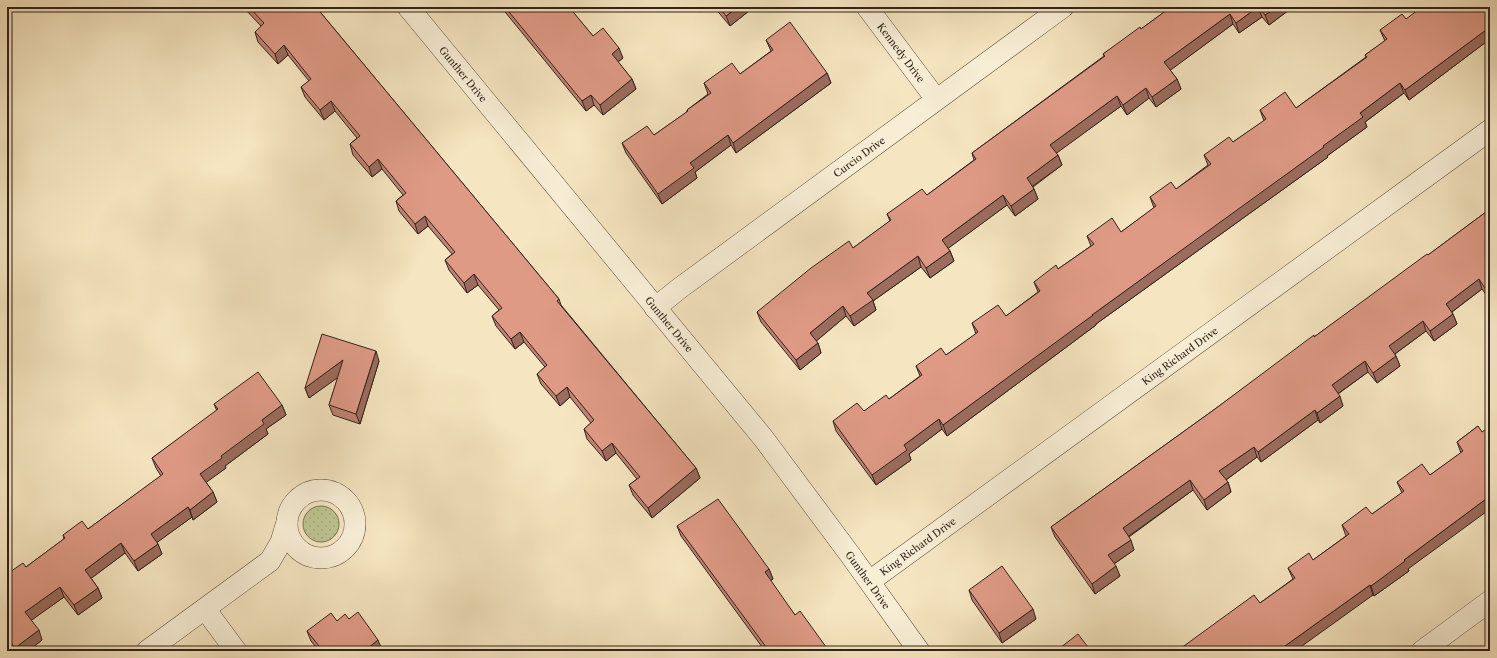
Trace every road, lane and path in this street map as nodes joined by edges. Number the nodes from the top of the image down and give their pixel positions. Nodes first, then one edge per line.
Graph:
1 (408, 7) edge
2 (867, 7) edge
3 (1063, 7) edge
4 (936, 99) junction
5 (1490, 130) edge
6 (655, 308) junction
7 (287, 522) junction
8 (312, 557) junction
9 (270, 561) junction
10 (870, 581) junction
11 (1490, 601) edge
12 (205, 609) junction
13 (147, 651) edge
14 (236, 651) edge
15 (920, 651) edge
16 (1422, 651) edge

1 - 6 street, Gunther Drive
2 - 4 street, Kennedy Drive
3 - 4 street, Curcio Drive
4 - 6 street, Curcio Drive
5 - 10 street, King Richard Drive
6 - 10 street, Gunther Drive
7 - 8 street
7 - 8 street
7 - 9 street
8 - 9 street
9 - 12 street
10 - 15 street, Gunther Drive
11 - 16 street
12 - 13 street
12 - 14 street

